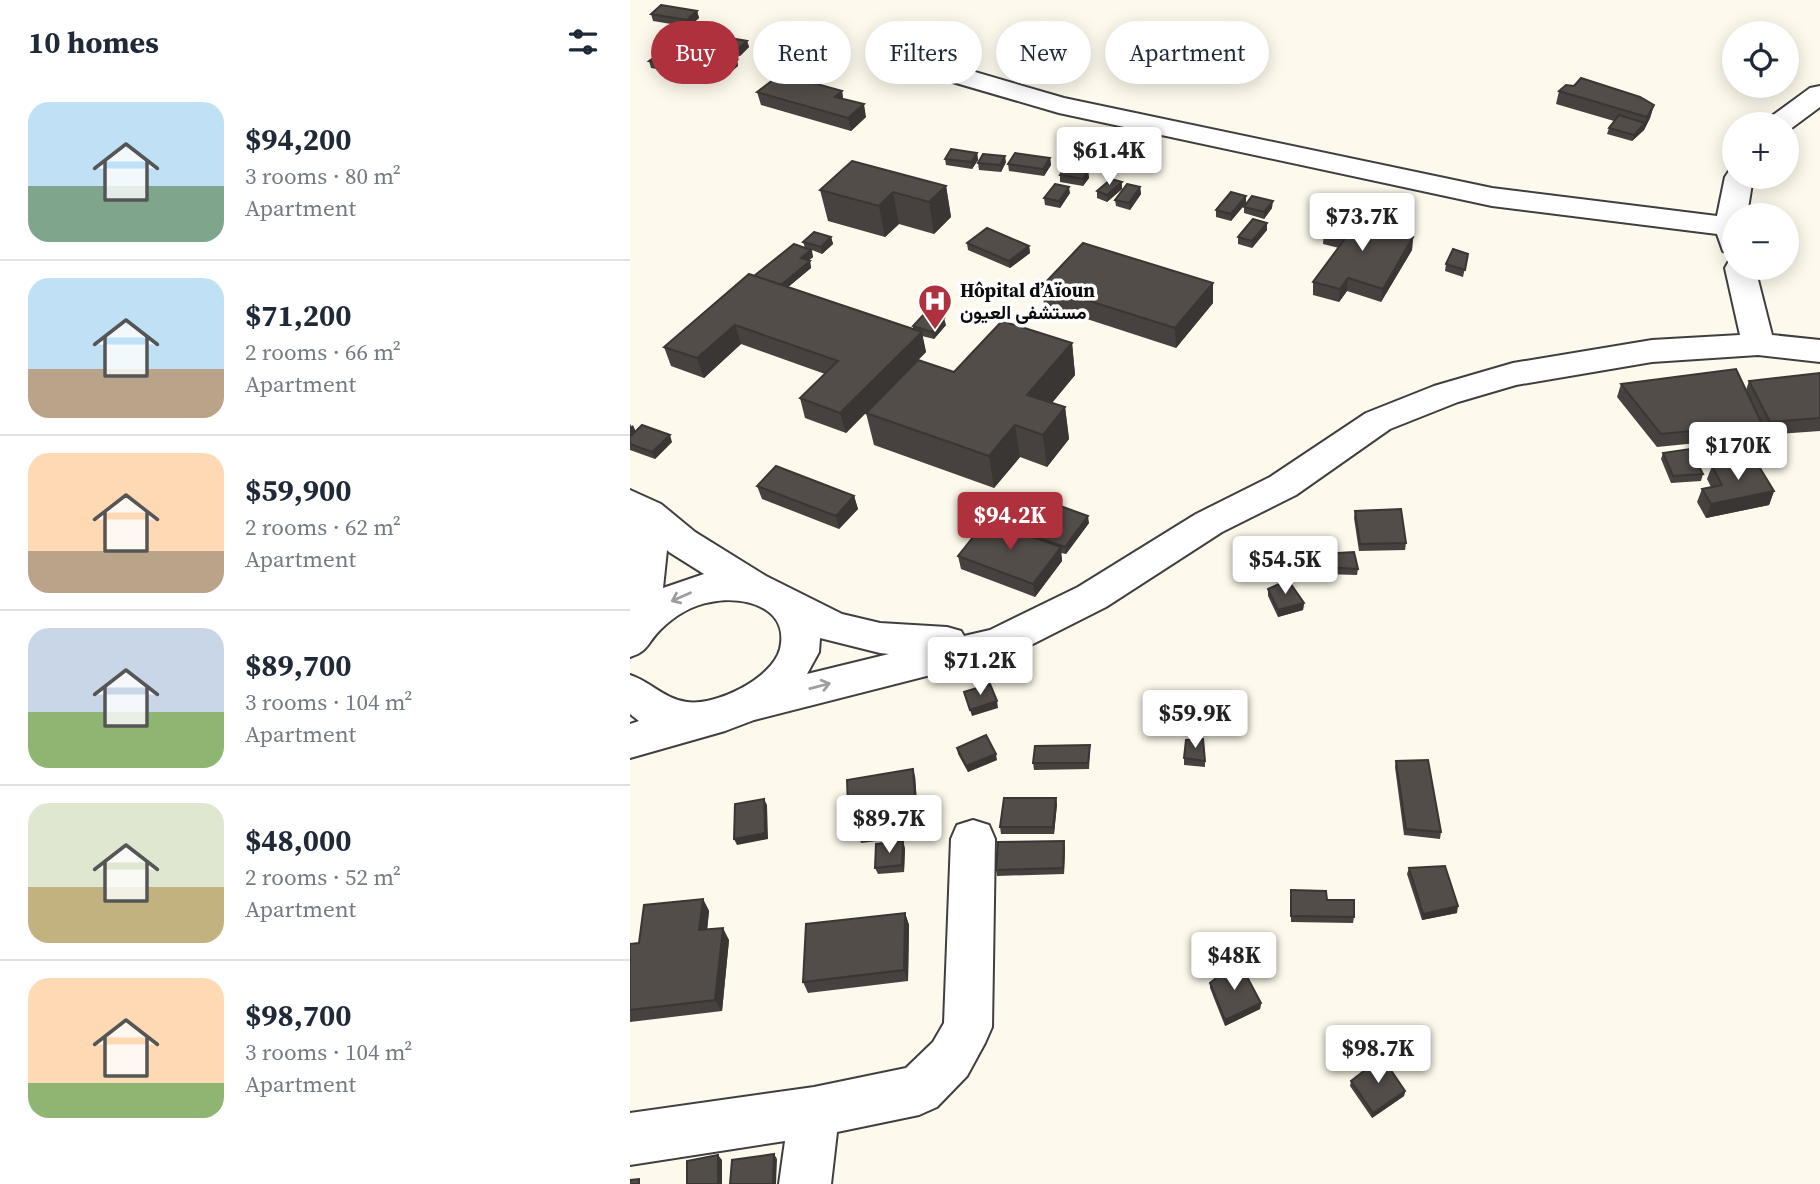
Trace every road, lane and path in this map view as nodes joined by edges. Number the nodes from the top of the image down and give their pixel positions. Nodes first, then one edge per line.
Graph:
1 (982, 82) edge
2 (1820, 94) edge
3 (1795, 112) edge
4 (1722, 234) edge
5 (1743, 280) edge
6 (1758, 344) junction
7 (1820, 351) edge
8 (639, 508) edge
9 (768, 594) junction
10 (632, 638) edge
11 (999, 643) junction
12 (630, 691) edge
13 (736, 710) junction
14 (630, 741) edge
15 (974, 839) dead end
16 (814, 1112) junction
17 (630, 1139) edge
18 (805, 1184) edge

1 - 4 street
2 - 3 street
5 - 6 street
6 - 7 street
6 - 11 street
8 - 9 street
8 - 10 street
9 -> 10 street
9 - 11 street
9 - 13 street
13 -> 11 street
12 - 13 street
13 - 14 street
15 - 16 street
16 - 17 street
16 - 18 street

